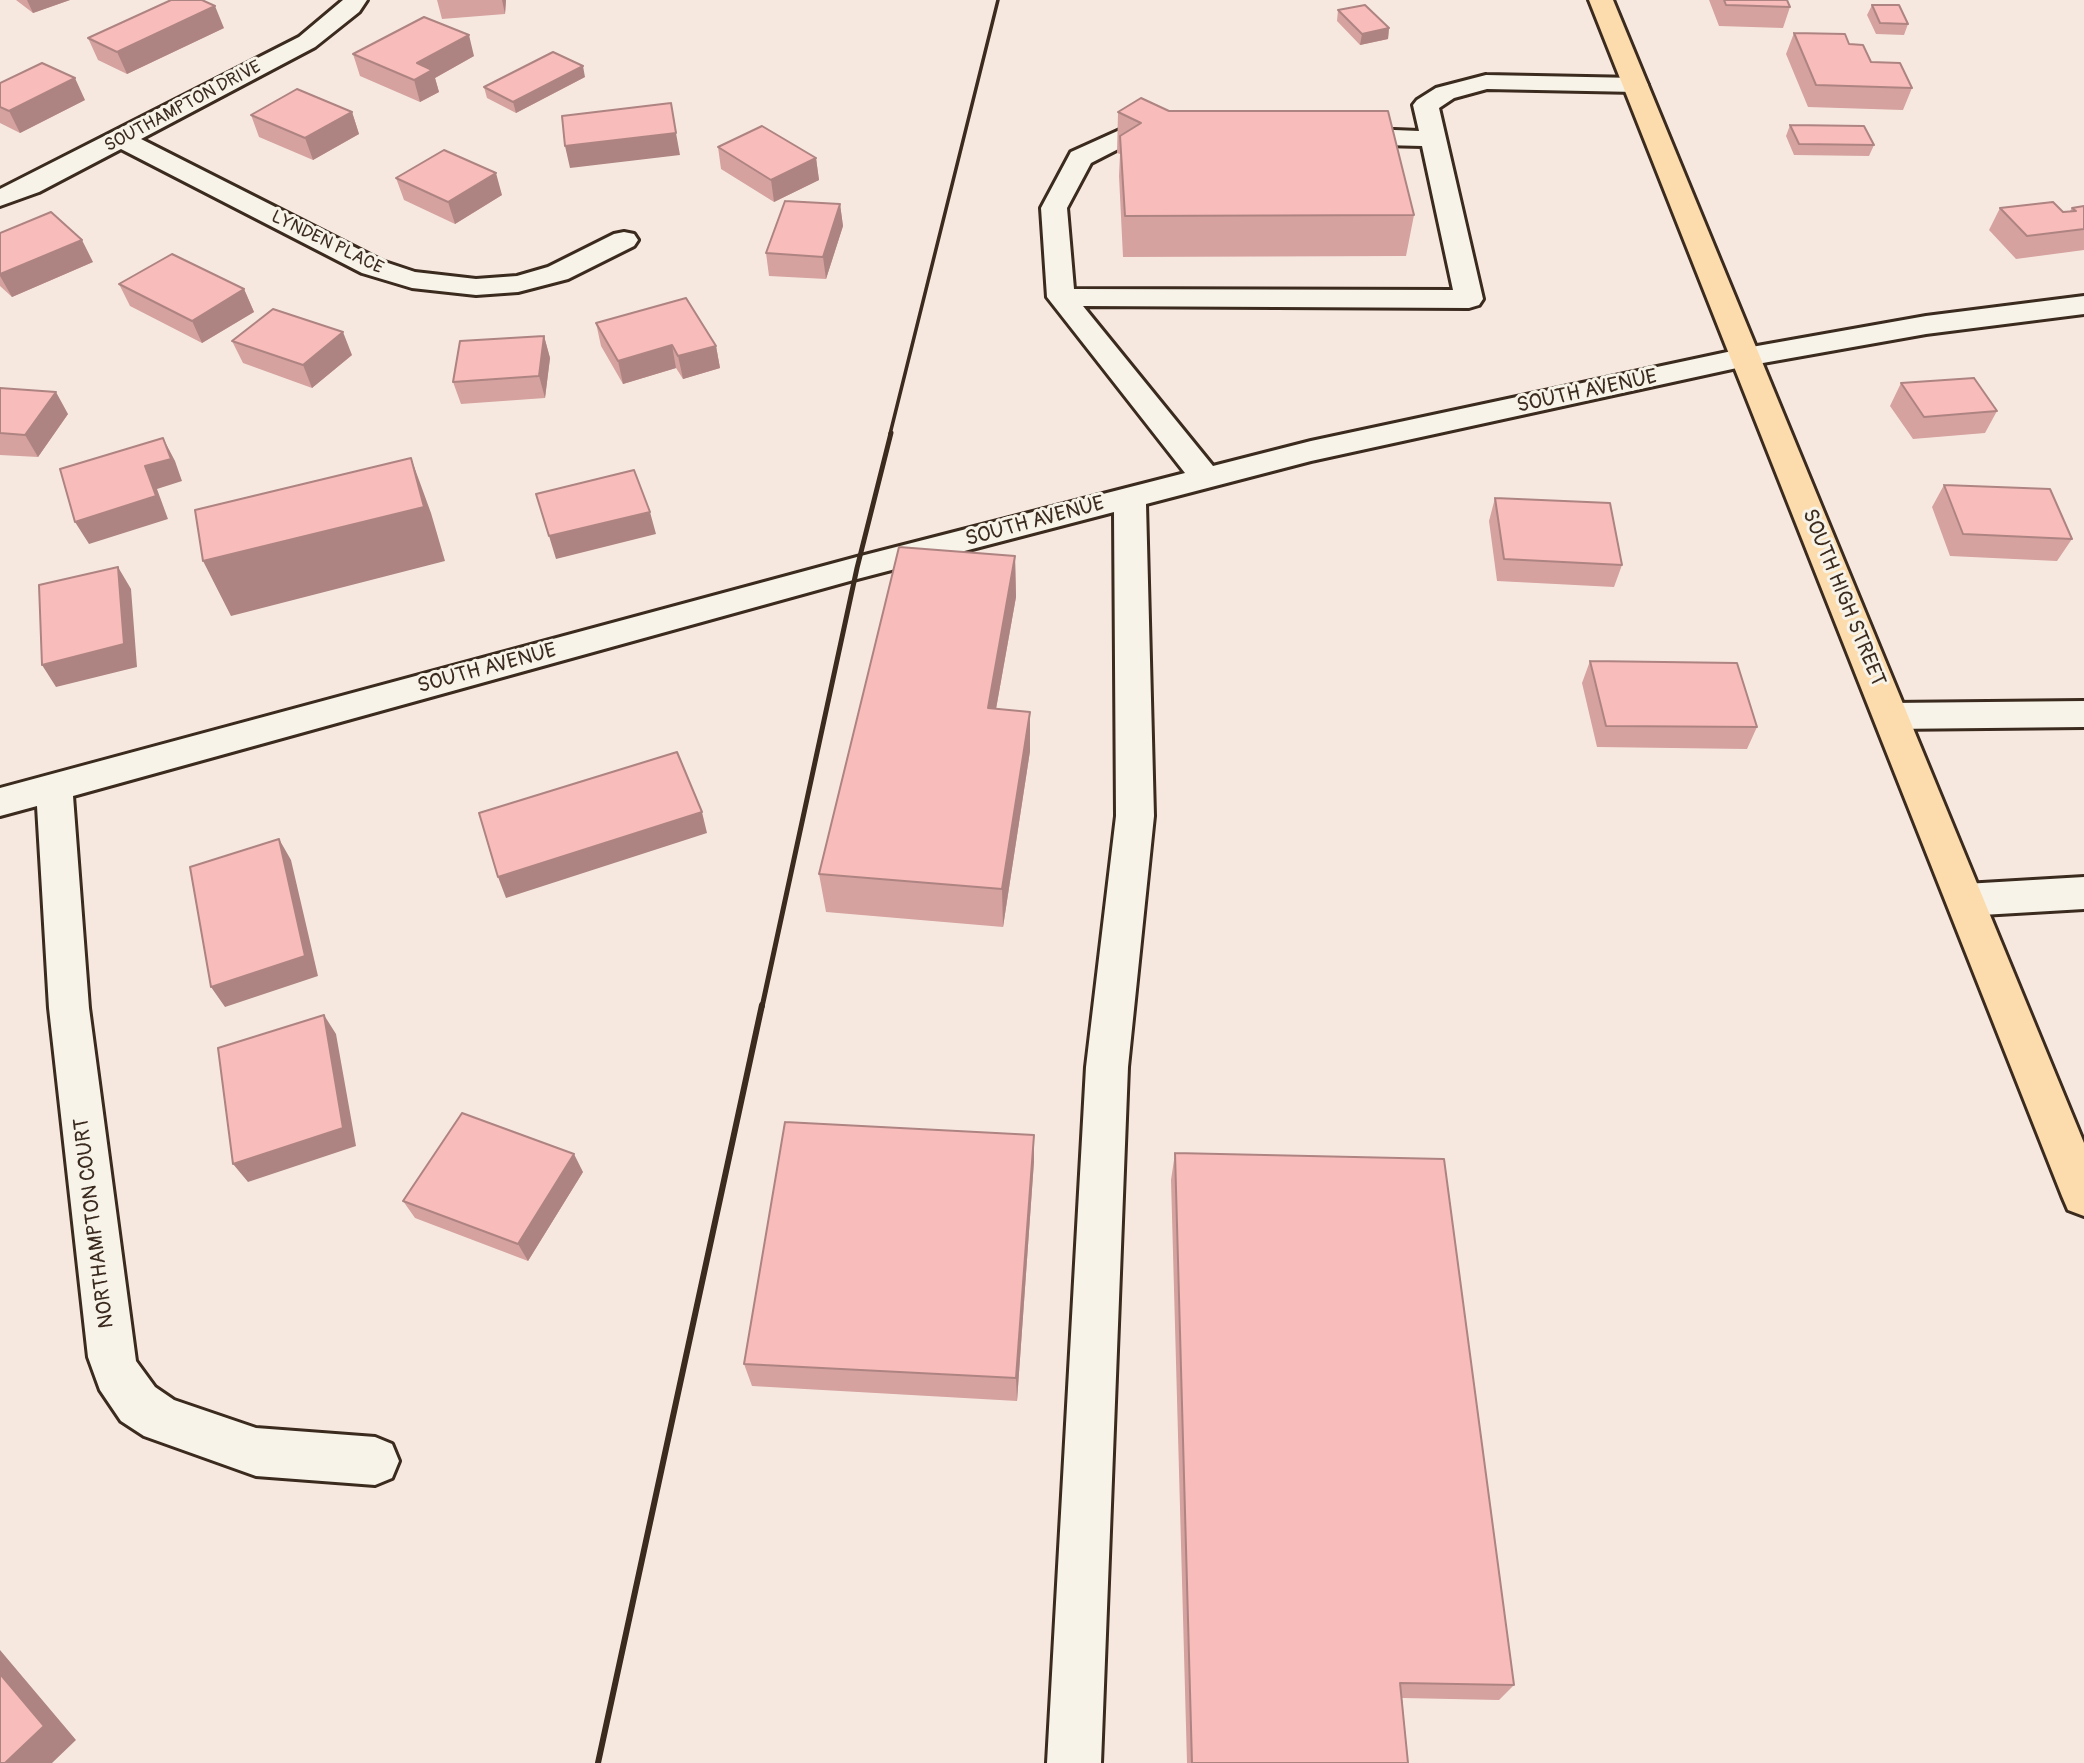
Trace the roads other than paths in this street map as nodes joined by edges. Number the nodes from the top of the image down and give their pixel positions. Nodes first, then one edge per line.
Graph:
1 (355, 0) edge
2 (1601, 0) edge
3 (1636, 85) junction
4 (1313, 135) edge
5 (122, 139) junction
6 (1433, 139) junction
7 (1155, 146) edge
8 (1131, 159) edge
9 (1062, 190) junction
10 (0, 198) edge
11 (624, 240) dead end
12 (1061, 297) junction
13 (2084, 305) edge
14 (1746, 357) junction
15 (1206, 478) junction
16 (1130, 497) junction
17 (2084, 714) edge
18 (1891, 716) junction
19 (54, 787) junction
20 (0, 802) edge
21 (2084, 893) edge
22 (1965, 900) junction
23 (2084, 1196) edge
24 (375, 1461) dead end
25 (1074, 1763) edge

1 - 5 street, SOUTHAMPTON DRIVE
2 - 3 main road, SOUTH HIGH STREET
3 - 6 street
3 - 14 main road, SOUTH HIGH STREET
4 - 6 street
5 - 10 street, SOUTHAMPTON DRIVE
5 - 11 street, LYNDEN PLACE
6 - 12 street
7 - 9 street
8 - 9 street
9 - 12 street
12 - 15 street
13 - 14 street, SOUTH AVENUE
14 - 15 street, SOUTH AVENUE
14 - 18 main road, SOUTH HIGH STREET
15 - 16 street, SOUTH AVENUE
16 - 19 street, SOUTH AVENUE
16 - 25 street
17 - 18 street
18 - 22 main road, SOUTH HIGH STREET
19 - 20 street, SOUTH AVENUE
19 - 24 street, NORTHAMPTON COURT
21 - 22 street
22 - 23 main road, SOUTH HIGH STREET

